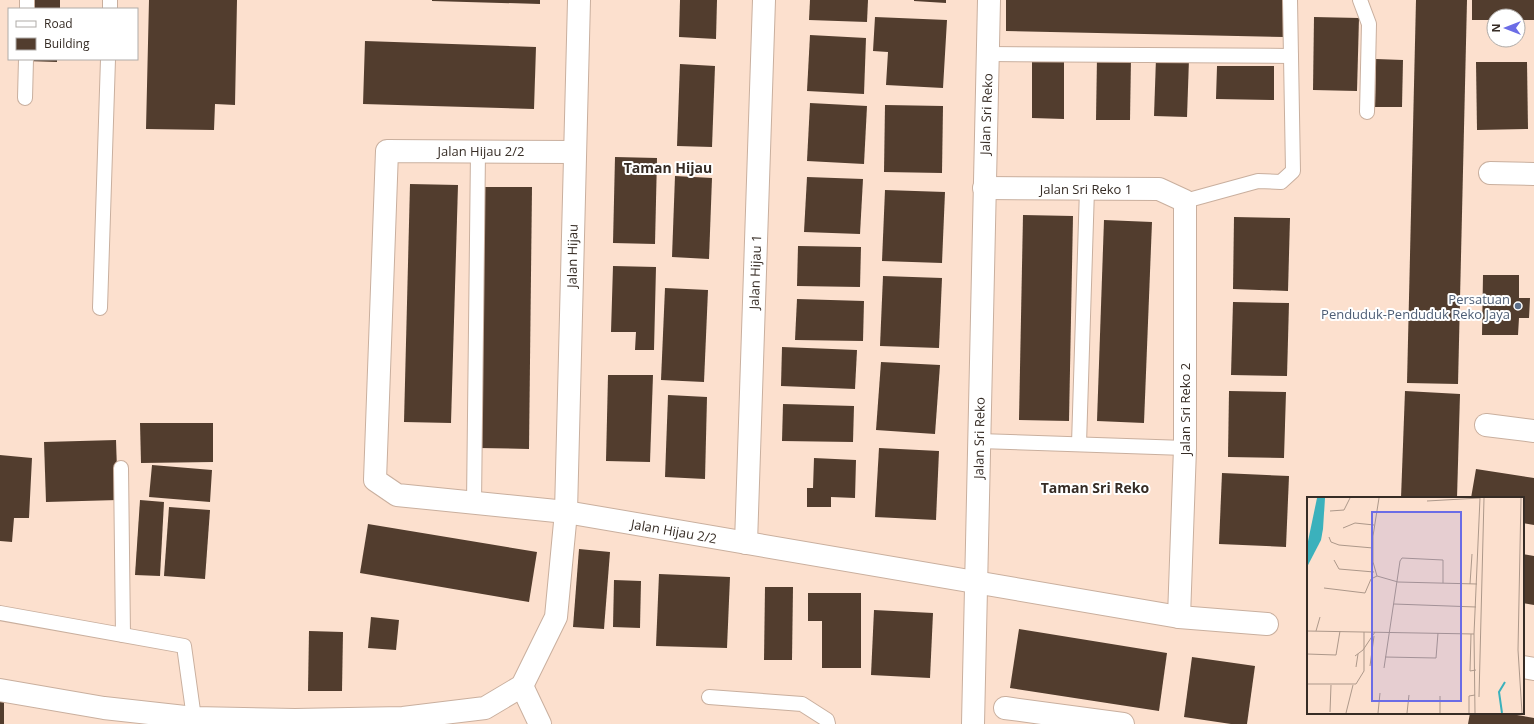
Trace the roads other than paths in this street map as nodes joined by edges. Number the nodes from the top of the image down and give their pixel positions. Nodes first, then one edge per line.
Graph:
1 (579, 0) edge
2 (764, 0) edge
3 (989, 0) edge
4 (1290, 0) edge
5 (1360, 0) edge
6 (988, 54) junction
7 (1291, 56) junction
8 (26, 60) edge
9 (108, 60) edge
10 (25, 98) dead end
11 (1367, 112) dead end
12 (478, 151) junction
13 (575, 152) junction
14 (1490, 173) dead end
15 (1534, 174) edge
16 (984, 188) junction
17 (1087, 189) junction
18 (1185, 202) junction
19 (100, 308) dead end
20 (1486, 425) dead end
21 (1534, 431) edge
22 (979, 441) junction
23 (1079, 444) junction
24 (1185, 448) junction
25 (121, 468) dead end
26 (474, 504) junction
27 (566, 512) junction
28 (746, 543) junction
29 (977, 582) junction
30 (0, 612) edge
31 (1179, 617) junction
32 (1267, 624) dead end
33 (123, 635) junction
34 (1524, 667) edge
35 (1534, 669) edge
36 (522, 686) junction
37 (0, 690) edge
38 (709, 697) dead end
39 (974, 702) junction
40 (1005, 708) junction
41 (103, 716) edge
42 (484, 716) edge
43 (194, 718) junction
44 (295, 722) edge
45 (540, 724) edge
46 (828, 724) edge
47 (974, 724) edge
48 (1026, 724) edge
49 (1123, 724) edge

1 - 13 street, Jalan Hijau
2 - 28 street, Jalan Hijau 1
3 - 6 street, Jalan Sri Reko
4 - 7 lane
5 - 11 lane
6 - 7 lane
6 - 16 street, Jalan Sri Reko
7 - 18 lane
8 - 10 lane
9 - 19 lane
12 - 13 street, Jalan Hijau 2/2
12 - 26 lane
12 - 26 street, Jalan Hijau 2/2
13 - 27 street, Jalan Hijau
14 - 15 street
16 - 17 street, Jalan Sri Reko 1
16 - 22 street, Jalan Sri Reko
17 - 18 street, Jalan Sri Reko 1
17 - 23 lane
18 - 24 street, Jalan Sri Reko 2
20 - 21 street
22 - 23 lane
22 - 29 street, Jalan Sri Reko
23 - 24 lane
24 - 31 street, Jalan Sri Reko 2
25 - 33 lane
26 - 27 street, Jalan Hijau 2/2
27 - 28 street, Jalan Hijau 2/2
27 - 36 street, Jalan Hijau
28 - 29 street, Jalan Hijau 2/2
29 - 31 street
29 - 39 street, Jalan Sri Reko
30 - 33 lane
31 - 32 street
33 - 43 lane
34 - 35 street
36 - 42 street
36 - 45 street
37 - 41 street
38 - 46 lane
39 - 40 street
39 - 47 street, Jalan Sri Reko
40 - 48 street
40 - 49 street
41 - 43 street
42 - 44 street
43 - 44 street

